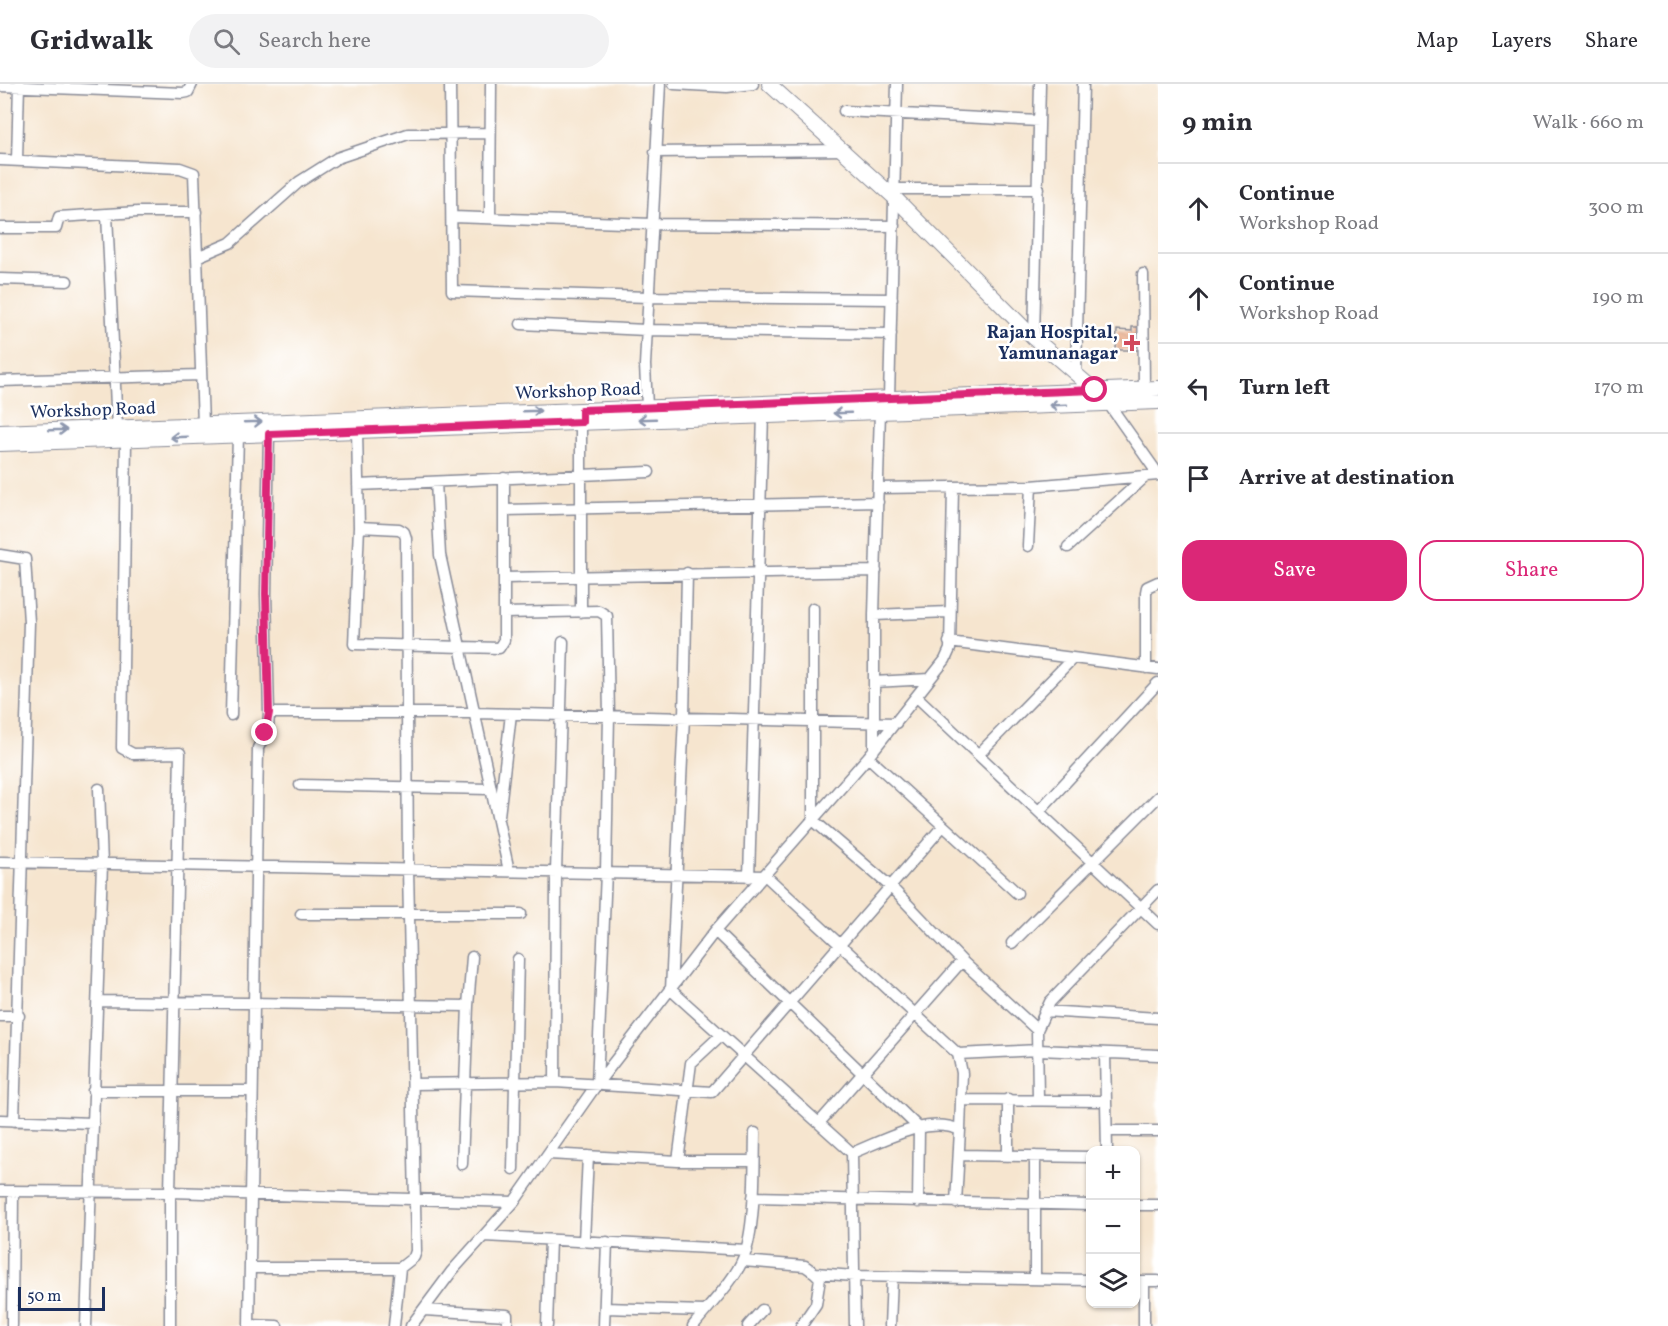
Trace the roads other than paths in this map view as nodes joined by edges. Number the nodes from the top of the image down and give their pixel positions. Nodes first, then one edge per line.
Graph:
1 (192, 84) edge
2 (450, 84) edge
3 (491, 84) edge
4 (660, 84) edge
5 (674, 84) edge
6 (753, 84) edge
7 (770, 84) edge
8 (897, 84) edge
9 (1040, 84) edge
10 (1083, 84) edge
11 (19, 85) edge
12 (0, 86) edge
13 (844, 111) dead end
14 (897, 113) junction
15 (1039, 121) junction
16 (450, 134) junction
17 (490, 134) junction
18 (845, 150) junction
19 (655, 152) junction
20 (0, 160) edge
21 (17, 160) junction
22 (1038, 189) junction
23 (896, 194) junction
24 (196, 212) junction
25 (107, 214) junction
26 (453, 218) junction
27 (490, 218) junction
28 (652, 224) junction
29 (894, 226) junction
30 (0, 228) edge
31 (197, 257) junction
32 (1143, 274) dead end
33 (0, 279) edge
34 (68, 281) dead end
35 (650, 297) junction
36 (892, 298) junction
37 (520, 324) dead end
38 (646, 330) junction
39 (891, 334) junction
40 (1034, 338) junction
41 (1076, 374) junction
42 (200, 375) junction
43 (114, 378) junction
44 (0, 381) edge
45 (1151, 388) edge
46 (1095, 390) junction
47 (889, 398) junction
48 (1158, 402) edge
49 (1108, 403) junction
50 (647, 407) junction
51 (880, 411) junction
52 (763, 415) junction
53 (582, 416) junction
54 (203, 424) junction
55 (117, 428) junction
56 (357, 430) junction
57 (0, 432) edge
58 (269, 434) junction
59 (238, 435) junction
60 (126, 439) junction
61 (0, 444) edge
62 (649, 472) dead end
63 (582, 474) junction
64 (1158, 474) edge
65 (1145, 477) junction
66 (504, 478) junction
67 (436, 482) junction
68 (358, 485) junction
69 (1031, 486) junction
70 (953, 487) junction
71 (878, 488) junction
72 (878, 502) junction
73 (762, 506) junction
74 (581, 509) junction
75 (505, 510) junction
76 (359, 527) junction
77 (1028, 546) dead end
78 (1068, 548) dead end
79 (0, 555) edge
80 (876, 571) junction
81 (687, 573) junction
82 (757, 573) junction
83 (581, 576) junction
84 (504, 578) junction
85 (1158, 582) edge
86 (813, 608) dead end
87 (581, 612) junction
88 (949, 612) junction
89 (504, 613) junction
90 (874, 615) junction
91 (563, 642) dead end
92 (949, 642) junction
93 (406, 646) junction
94 (461, 646) junction
95 (1072, 659) junction
96 (1146, 668) junction
97 (1158, 669) edge
98 (930, 679) junction
99 (874, 682) junction
100 (1158, 683) edge
101 (917, 697) junction
102 (269, 713) junction
103 (476, 713) junction
104 (408, 714) junction
105 (512, 714) junction
106 (561, 714) junction
107 (231, 715) dead end
108 (609, 716) junction
109 (684, 717) junction
110 (754, 720) junction
111 (812, 722) junction
112 (874, 723) junction
113 (896, 723) junction
114 (871, 754) junction
115 (979, 754) junction
116 (300, 785) dead end
117 (408, 788) junction
118 (99, 789) dead end
119 (489, 789) junction
120 (1158, 797) edge
121 (1039, 811) junction
122 (813, 820) junction
123 (498, 822) junction
124 (943, 826) junction
125 (0, 862) edge
126 (22, 863) junction
127 (1095, 863) junction
128 (102, 864) junction
129 (179, 866) junction
130 (258, 867) junction
131 (408, 869) junction
132 (509, 871) junction
133 (556, 872) junction
134 (606, 872) junction
135 (677, 874) junction
136 (749, 876) junction
137 (766, 876) junction
138 (891, 887) junction
139 (1158, 890) edge
140 (1017, 893) dead end
141 (1142, 907) junction
142 (301, 914) dead end
143 (521, 914) dead end
144 (409, 915) junction
145 (1158, 924) edge
146 (715, 932) junction
147 (1012, 943) dead end
148 (841, 946) junction
149 (472, 957) dead end
150 (518, 958) dead end
151 (962, 961) junction
152 (671, 990) junction
153 (98, 1001) junction
154 (174, 1003) junction
155 (253, 1003) junction
156 (791, 1003) junction
157 (412, 1005) junction
158 (468, 1006) junction
159 (1044, 1011) junction
160 (914, 1015) junction
161 (0, 1016) edge
162 (19, 1016) junction
163 (1158, 1018) edge
164 (1037, 1030) junction
165 (720, 1036) junction
166 (1038, 1050) junction
167 (958, 1054) junction
168 (1105, 1054) junction
169 (1158, 1055) edge
170 (744, 1058) junction
171 (864, 1073) junction
172 (516, 1081) junction
173 (555, 1082) junction
174 (413, 1084) junction
175 (464, 1084) junction
176 (597, 1084) junction
177 (172, 1090) junction
178 (93, 1091) junction
179 (251, 1091) junction
180 (686, 1092) junction
181 (1008, 1099) junction
182 (961, 1100) junction
183 (1038, 1100) junction
184 (1105, 1101) junction
185 (0, 1120) edge
186 (14, 1121) junction
187 (93, 1123) junction
188 (819, 1123) junction
189 (920, 1128) junction
190 (960, 1130) junction
191 (1108, 1131) junction
192 (1158, 1131) edge
193 (754, 1133) dead end
194 (1107, 1146) edge
195 (852, 1153) junction
196 (548, 1154) junction
197 (959, 1155) junction
198 (1008, 1155) junction
199 (588, 1156) junction
200 (1035, 1156) junction
201 (1086, 1157) edge
202 (678, 1161) junction
203 (754, 1161) junction
204 (462, 1164) dead end
205 (513, 1169) dead end
206 (0, 1191) edge
207 (13, 1191) junction
208 (89, 1191) junction
209 (170, 1191) junction
210 (249, 1195) junction
211 (753, 1197) junction
212 (417, 1198) junction
213 (852, 1201) junction
214 (514, 1202) junction
215 (918, 1202) junction
216 (956, 1203) junction
217 (1037, 1204) junction
218 (1086, 1205) edge
219 (1140, 1205) edge
220 (1158, 1205) edge
221 (484, 1236) junction
222 (550, 1240) junction
223 (584, 1241) junction
224 (607, 1242) junction
225 (747, 1250) junction
226 (743, 1261) junction
227 (250, 1268) junction
228 (400, 1268) junction
229 (815, 1273) junction
230 (854, 1276) junction
231 (892, 1277) junction
232 (1035, 1279) junction
233 (1086, 1280) edge
234 (1140, 1281) edge
235 (1158, 1281) edge
236 (605, 1308) junction
237 (762, 1310) dead end
238 (424, 1311) junction
239 (704, 1311) junction
240 (12, 1326) edge
241 (86, 1326) edge
242 (171, 1326) edge
243 (249, 1326) edge
244 (277, 1326) edge
245 (394, 1326) edge
246 (411, 1326) edge
247 (507, 1326) edge
248 (547, 1326) edge
249 (604, 1326) edge
250 (693, 1326) edge
251 (748, 1326) edge
252 (801, 1326) edge
253 (855, 1326) edge
254 (890, 1326) edge
255 (1144, 1326) edge

1 - 11 street
2 - 16 street
3 - 17 street
4 - 19 street
5 - 6 street
7 - 18 main road
8 - 14 street
9 - 15 street
10 - 41 street
11 - 12 street
11 - 21 street
13 - 14 street
14 - 15 street
14 - 23 street
15 - 22 street
16 - 17 street
16 - 26 street
16 - 31 street
17 - 27 street
18 - 19 street
18 - 23 main road
19 - 28 street
20 - 21 street
21 - 24 street
22 - 23 street
22 - 40 street
23 - 29 street
23 - 40 main road
24 - 25 street
24 - 31 street
25 - 30 street
25 - 43 street
26 - 27 street
26 - 35 street
27 - 28 street
28 - 29 street
28 - 35 street
29 - 36 street
31 - 42 street
32 - 45 street
33 - 34 street
35 - 36 street
35 - 38 street
36 - 39 street
37 - 38 street
38 - 39 street
38 - 50 street
39 - 47 street
40 - 41 main road
41 - 46 main road
42 - 43 street
42 - 54 street
43 - 44 street
43 - 55 street
45 - 46 main road, Workshop Road
46 - 47 main road, Workshop Road
46 - 49 main road
47 - 50 main road, Workshop Road
48 - 49 main road, Workshop Road
49 -> 51 main road, Workshop Road
49 - 64 street
50 - 53 main road, Workshop Road
51 -> 52 main road, Workshop Road
51 - 71 street
52 -> 53 main road, Workshop Road
52 - 73 street
54 -> 53 main road, Workshop Road
53 - 56 main road, Workshop Road
53 - 63 street
54 - 55 main road, Workshop Road
57 -> 55 main road, Workshop Road
56 - 58 main road, Workshop Road
56 - 68 street
58 - 59 main road, Workshop Road
58 - 102 street
59 -> 60 main road, Workshop Road
59 - 107 street
60 - 61 main road, Workshop Road
60 - 129 street
62 - 63 street
63 - 66 street
63 - 74 street
64 - 65 street
65 - 69 street
65 - 78 street
66 - 67 street
66 - 75 street
67 - 68 street
67 - 94 street
68 - 76 street
69 - 70 street
69 - 77 street
70 - 71 street
70 - 88 street
71 - 72 street
72 - 73 street
72 - 80 street
73 - 74 street
73 - 82 street
74 - 75 street
74 - 83 street
75 - 84 street
76 - 93 street
76 - 93 street
79 - 126 street
80 - 82 street
80 - 90 street
81 - 82 street
81 - 83 street
81 - 109 street
82 - 110 street
83 - 84 street
83 - 87 street
84 - 89 street
85 - 96 street
86 - 111 street
87 - 89 street
87 - 108 street
88 - 90 street
88 - 92 street
89 - 94 street
90 - 99 street
91 - 106 street
92 - 95 street
92 - 98 street
93 - 94 street
93 - 104 street
94 - 103 street
95 - 96 street
95 - 115 street
96 - 97 street
98 - 99 street
98 - 101 street
99 - 112 street
100 - 121 street
101 - 113 street
101 - 115 street
102 - 104 street
102 - 130 street
103 - 104 street
103 - 105 street
103 - 119 street
104 - 117 street
105 - 106 street
105 - 123 street
106 - 108 street
106 - 133 street
108 - 109 street
108 - 134 street
109 - 110 street
109 - 135 street
110 - 111 street
110 - 136 street
111 - 112 street
111 - 122 street
112 - 113 street
112 - 114 street
113 - 114 street
114 - 122 street
114 - 124 street
115 - 121 street
116 - 117 street
117 - 119 street
117 - 131 street
118 - 128 street
119 - 123 street
120 - 127 street
121 - 127 street
122 - 137 street
122 - 138 street
123 - 132 street
124 - 138 street
124 - 140 street
125 - 126 street
126 - 128 street
126 - 162 street
127 - 141 street
127 - 147 street
128 - 129 street
128 - 153 street
129 - 130 street
129 - 154 street
130 - 131 street
130 - 155 street
131 - 132 street
131 - 144 street
132 - 133 street
133 - 134 street
133 - 173 street
134 - 135 street
134 - 176 street
135 - 136 street
135 - 152 street
136 - 137 street
137 - 146 street
137 - 148 street
138 - 148 street
138 - 151 street
139 - 141 street
141 - 145 street
141 - 159 street
142 - 144 street
143 - 144 street
144 - 157 street
146 - 152 street
146 - 156 street
148 - 156 street
148 - 160 street
149 - 158 street
150 - 172 street
151 - 160 street
151 - 164 street
152 - 165 street
152 - 176 street
153 - 154 street
153 - 178 street
154 - 155 street
154 - 177 street
155 - 157 street
155 - 179 street
156 - 170 street
156 - 171 street
157 - 158 street
157 - 174 street
158 - 175 street
159 - 163 street
159 - 164 street
160 - 167 street
160 - 171 street
161 - 162 street
162 - 186 street
164 - 166 street
165 - 170 street
165 - 180 street
166 - 167 street
166 - 168 street
166 - 183 street
167 - 182 street
168 - 169 street
168 - 184 street
170 - 180 street
170 - 188 street
171 - 188 street
171 - 189 street
172 - 173 street
172 - 175 street
172 - 205 street
173 - 176 street
174 - 175 street
174 - 212 street
175 - 204 street
176 - 180 street
176 - 196 street
177 - 178 street
177 - 179 street
177 - 209 street
178 - 187 street
179 - 210 street
180 - 202 street
181 - 182 street
181 - 183 street
181 - 198 street
182 - 190 street
183 - 184 street
184 - 191 street
185 - 186 street
186 - 187 street
187 - 208 street
188 - 195 street
189 - 190 street
189 - 195 street
189 - 215 street
190 - 197 street
191 - 192 street
191 - 194 street
193 - 203 street
195 - 213 street
196 - 199 street
196 - 214 street
197 - 198 street
197 - 216 street
198 - 200 street
199 - 202 street
199 - 223 street
200 - 201 street
200 - 217 street
202 - 203 street
203 - 211 street
206 - 207 street
207 - 208 street
207 - 240 street
208 - 209 street
208 - 241 street
209 - 210 street
209 - 242 street
210 - 212 street
210 - 227 street
211 - 213 street
211 - 225 street
212 - 214 street
212 - 228 street
213 - 215 street
213 - 230 street
214 - 221 street
215 - 216 street
216 - 217 street
217 - 218 street
217 - 232 street
219 - 220 street
221 - 222 street
221 - 238 street
222 - 223 street
222 - 248 street
223 - 224 street
224 - 225 street
224 - 236 street
225 - 226 street
226 - 229 street
226 - 239 street
227 - 228 street
227 - 243 street
228 - 245 street
229 - 230 street
229 - 252 street
230 - 231 street
230 - 253 street
231 - 232 street
231 - 254 street
232 - 233 street
234 - 235 street
234 - 255 street
236 - 239 street
236 - 249 street
237 - 251 street
238 - 246 street
238 - 247 street
239 - 250 street
243 - 244 street

